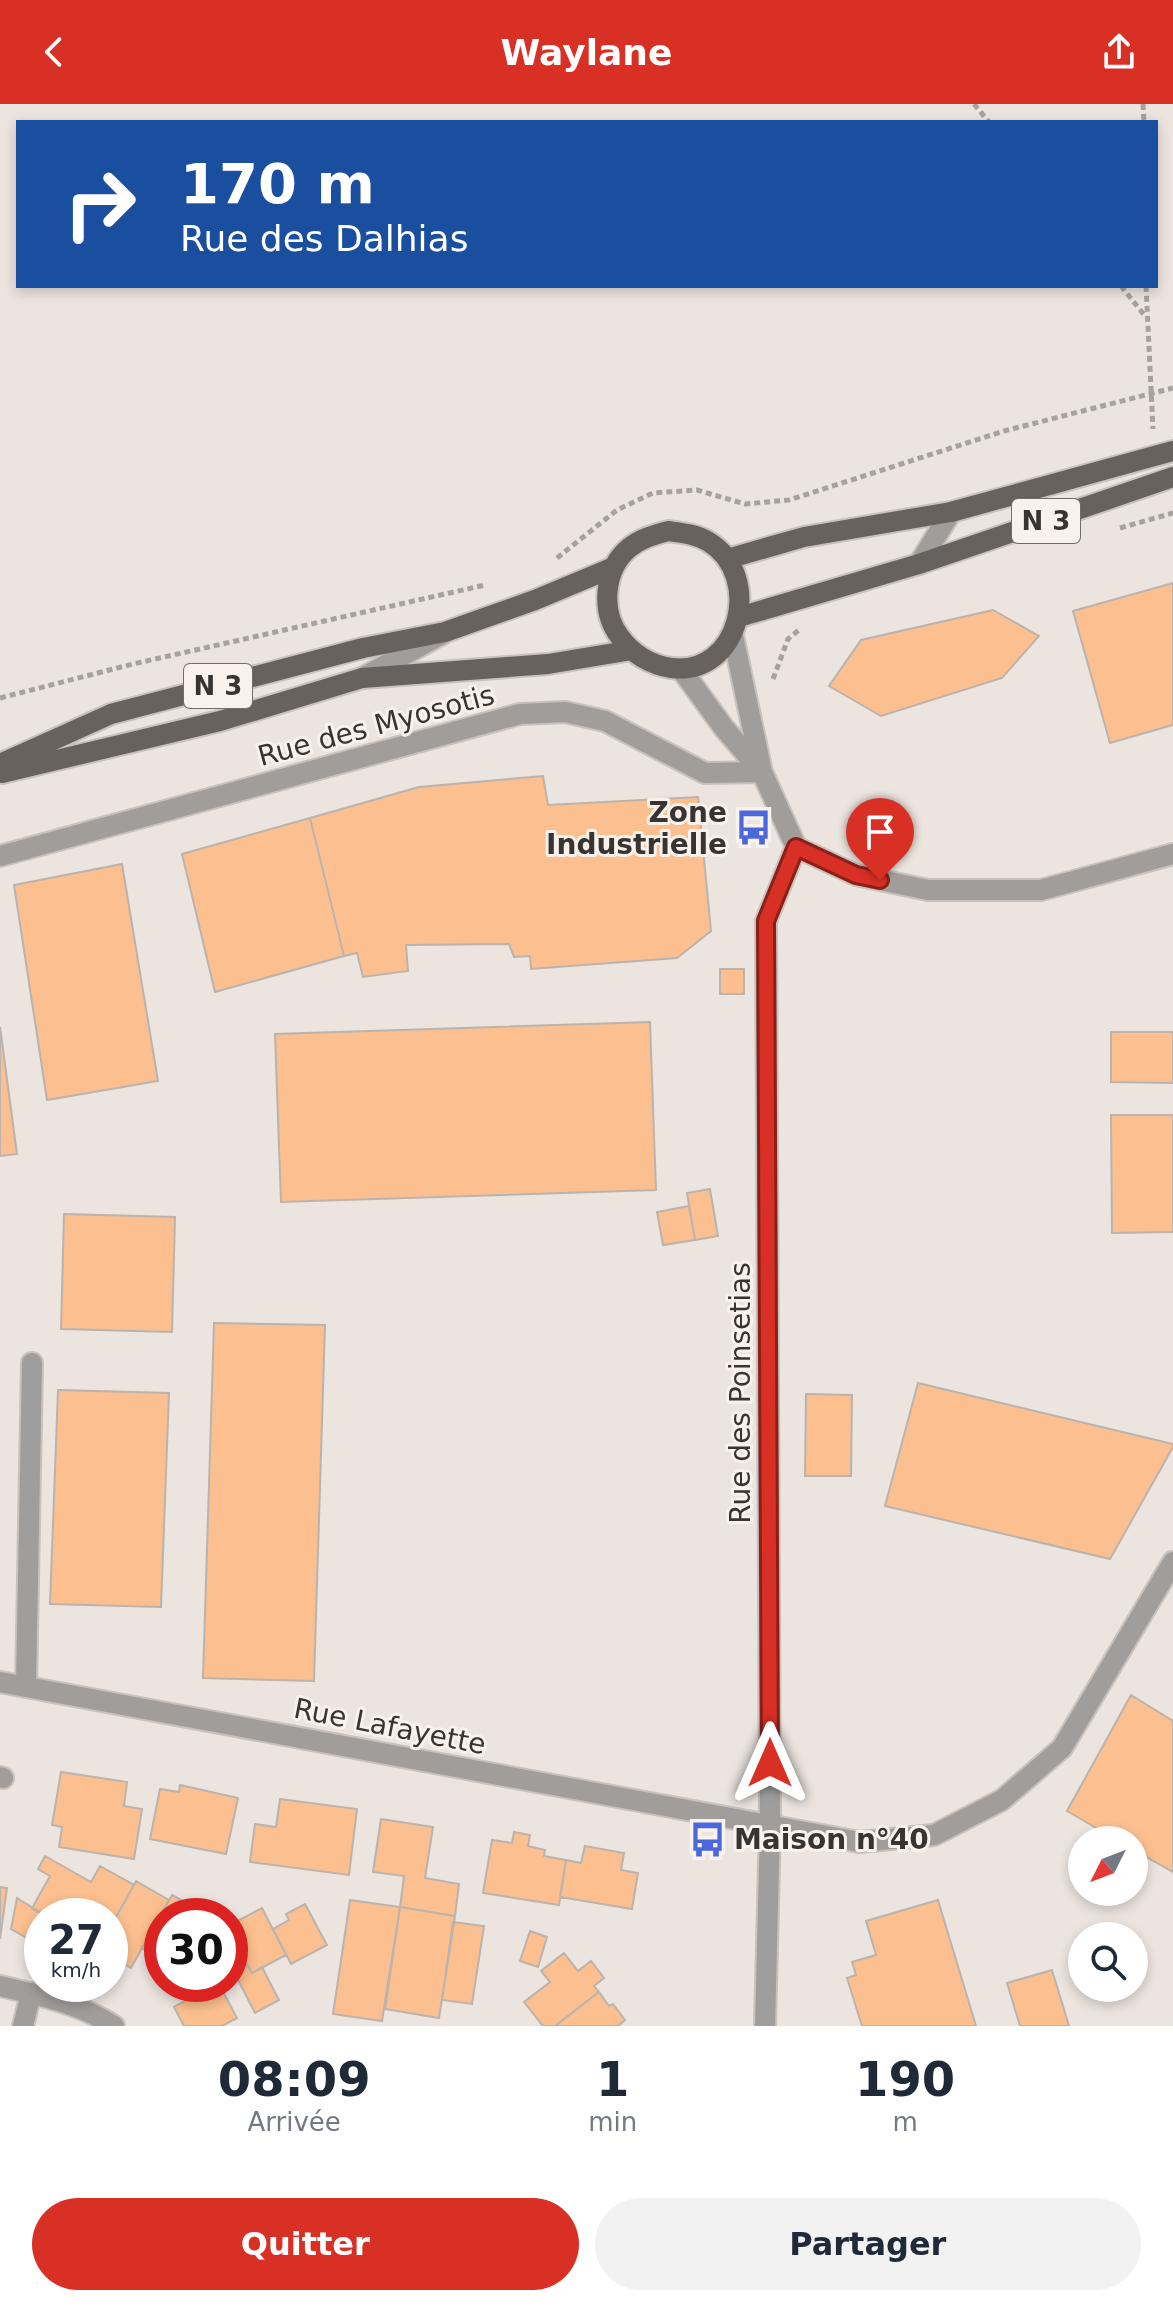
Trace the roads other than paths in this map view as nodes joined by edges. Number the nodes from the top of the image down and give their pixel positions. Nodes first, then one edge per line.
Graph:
1 (1163, 453) edge
2 (1173, 477) edge
3 (951, 512) junction
4 (727, 559) junction
5 (919, 564) junction
6 (614, 567) junction
7 (736, 626) junction
8 (445, 632) junction
9 (632, 650) junction
10 (681, 669) junction
11 (362, 678) junction
12 (0, 764) edge
13 (762, 772) junction
14 (0, 774) edge
15 (796, 847) junction
16 (1173, 854) edge
17 (0, 856) edge
18 (32, 1363) dead end
19 (1173, 1562) edge
20 (0, 1682) edge
21 (26, 1686) junction
22 (770, 1825) junction
23 (0, 1986) edge
24 (24, 1991) edge
25 (29, 2002) edge
26 (57, 2002) edge
27 (23, 2026) edge
28 (114, 2026) edge
29 (765, 2026) edge

1 - 3 main road, N 3
2 - 5 main road, N 3
3 - 4 main road, N 3
3 - 5 street
4 - 6 main road, N 3
4 - 7 main road
5 - 7 main road, N 3
6 - 8 main road, N 3
6 - 9 main road
7 - 10 main road, N 3
7 - 13 street
8 - 11 street, N 3
8 - 12 main road, N 3
9 - 10 main road
9 - 11 main road, N 3
10 - 13 street
11 - 14 main road, N 3
13 - 15 street
13 - 17 street, Rue des Myosotis
15 - 16 street
15 - 22 street, Rue des Poinsetias
18 - 21 street
19 - 22 street, Rue Lafayette
20 - 21 street, Rue Lafayette
21 - 22 street, Rue Lafayette
22 - 29 street, Rue des Poinsetias
23 - 24 street
25 - 27 street
26 - 28 street

